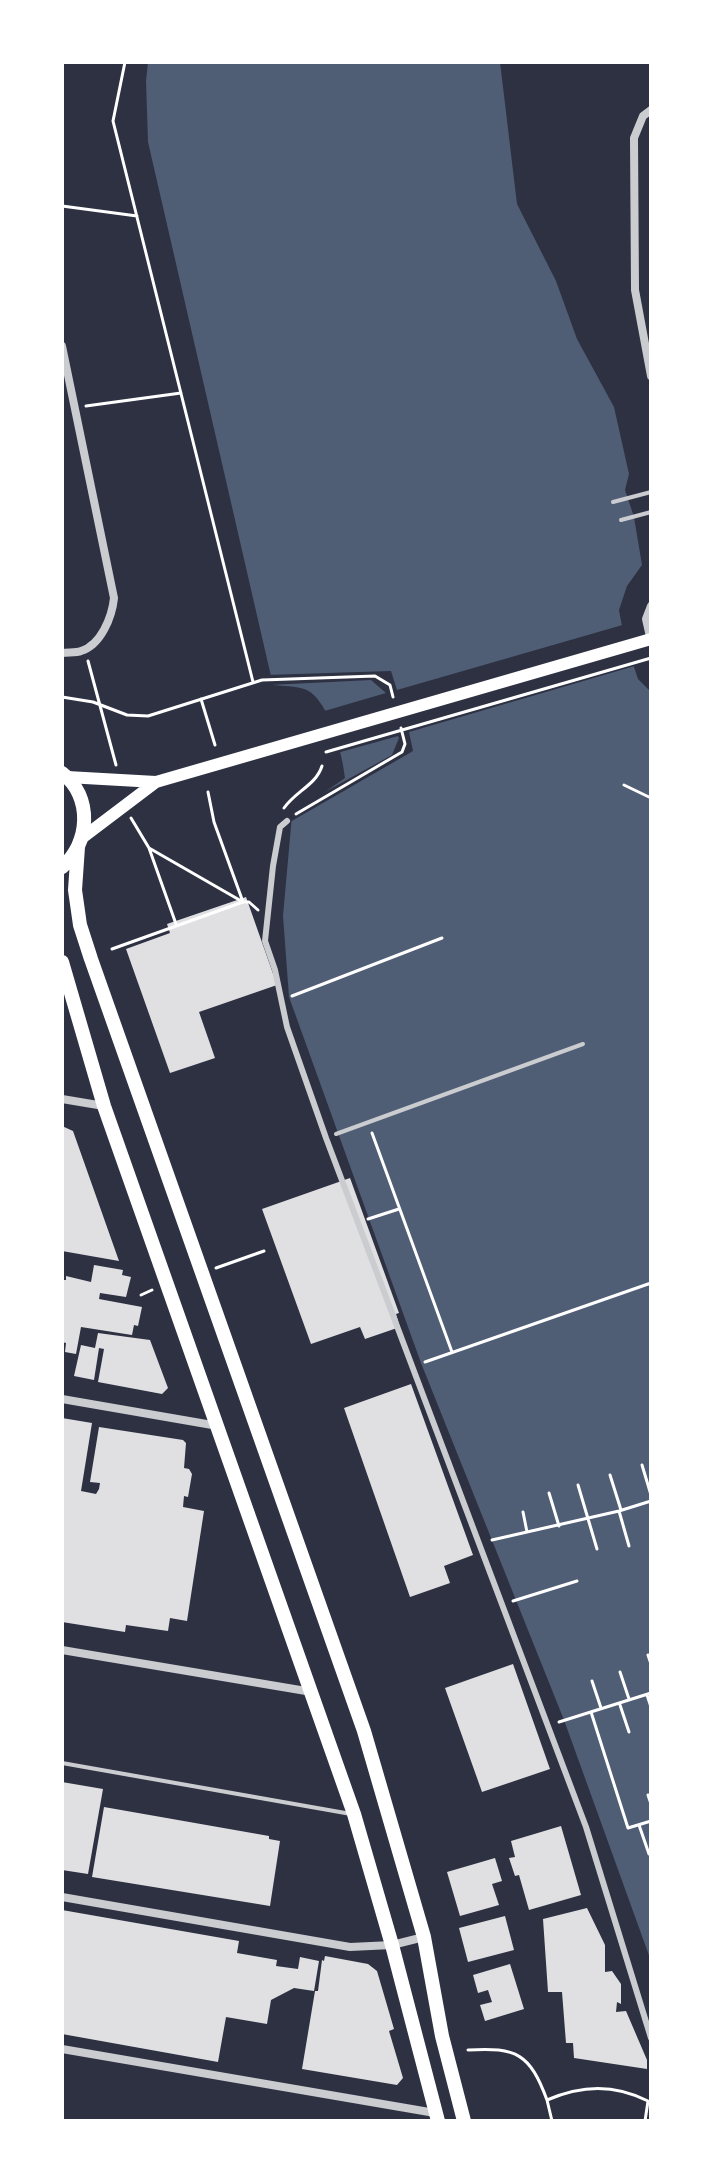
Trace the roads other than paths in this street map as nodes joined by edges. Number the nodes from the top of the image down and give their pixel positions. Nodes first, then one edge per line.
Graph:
1 (651, 110) edge
2 (62, 346) edge
3 (651, 376) edge
4 (651, 492) edge
5 (613, 502) dead end
6 (651, 512) edge
7 (621, 520) dead end
8 (651, 606) edge
9 (651, 640) edge
10 (62, 653) edge
11 (65, 775) edge
12 (156, 782) junction
13 (287, 821) dead end
14 (80, 842) junction
15 (62, 867) edge
16 (62, 962) edge
17 (583, 1044) dead end
18 (62, 1099) edge
19 (104, 1106) junction
20 (336, 1134) dead end
21 (62, 1399) edge
22 (218, 1426) junction
23 (62, 1650) edge
24 (312, 1692) junction
25 (62, 1763) edge
26 (354, 1814) junction
27 (62, 1897) edge
28 (424, 1937) junction
29 (392, 1945) junction
30 (651, 2038) edge
31 (62, 2049) edge
32 (437, 2117) edge
33 (464, 2121) edge

1 - 3 street
2 - 10 street
4 - 5 lane
6 - 7 lane
8 - 9 street
9 - 12 main road
11 - 12 main road
11 - 14 highway
12 - 14 main road
13 - 30 street
14 - 15 highway
14 - 28 highway
16 - 19 highway
17 - 20 lane
18 - 19 street
19 - 22 highway
21 - 22 street
22 - 24 highway
23 - 24 street
24 - 26 highway
25 - 26 lane
26 - 29 highway
27 - 29 street
28 - 29 street
28 - 33 highway
29 - 32 highway
31 - 32 street

